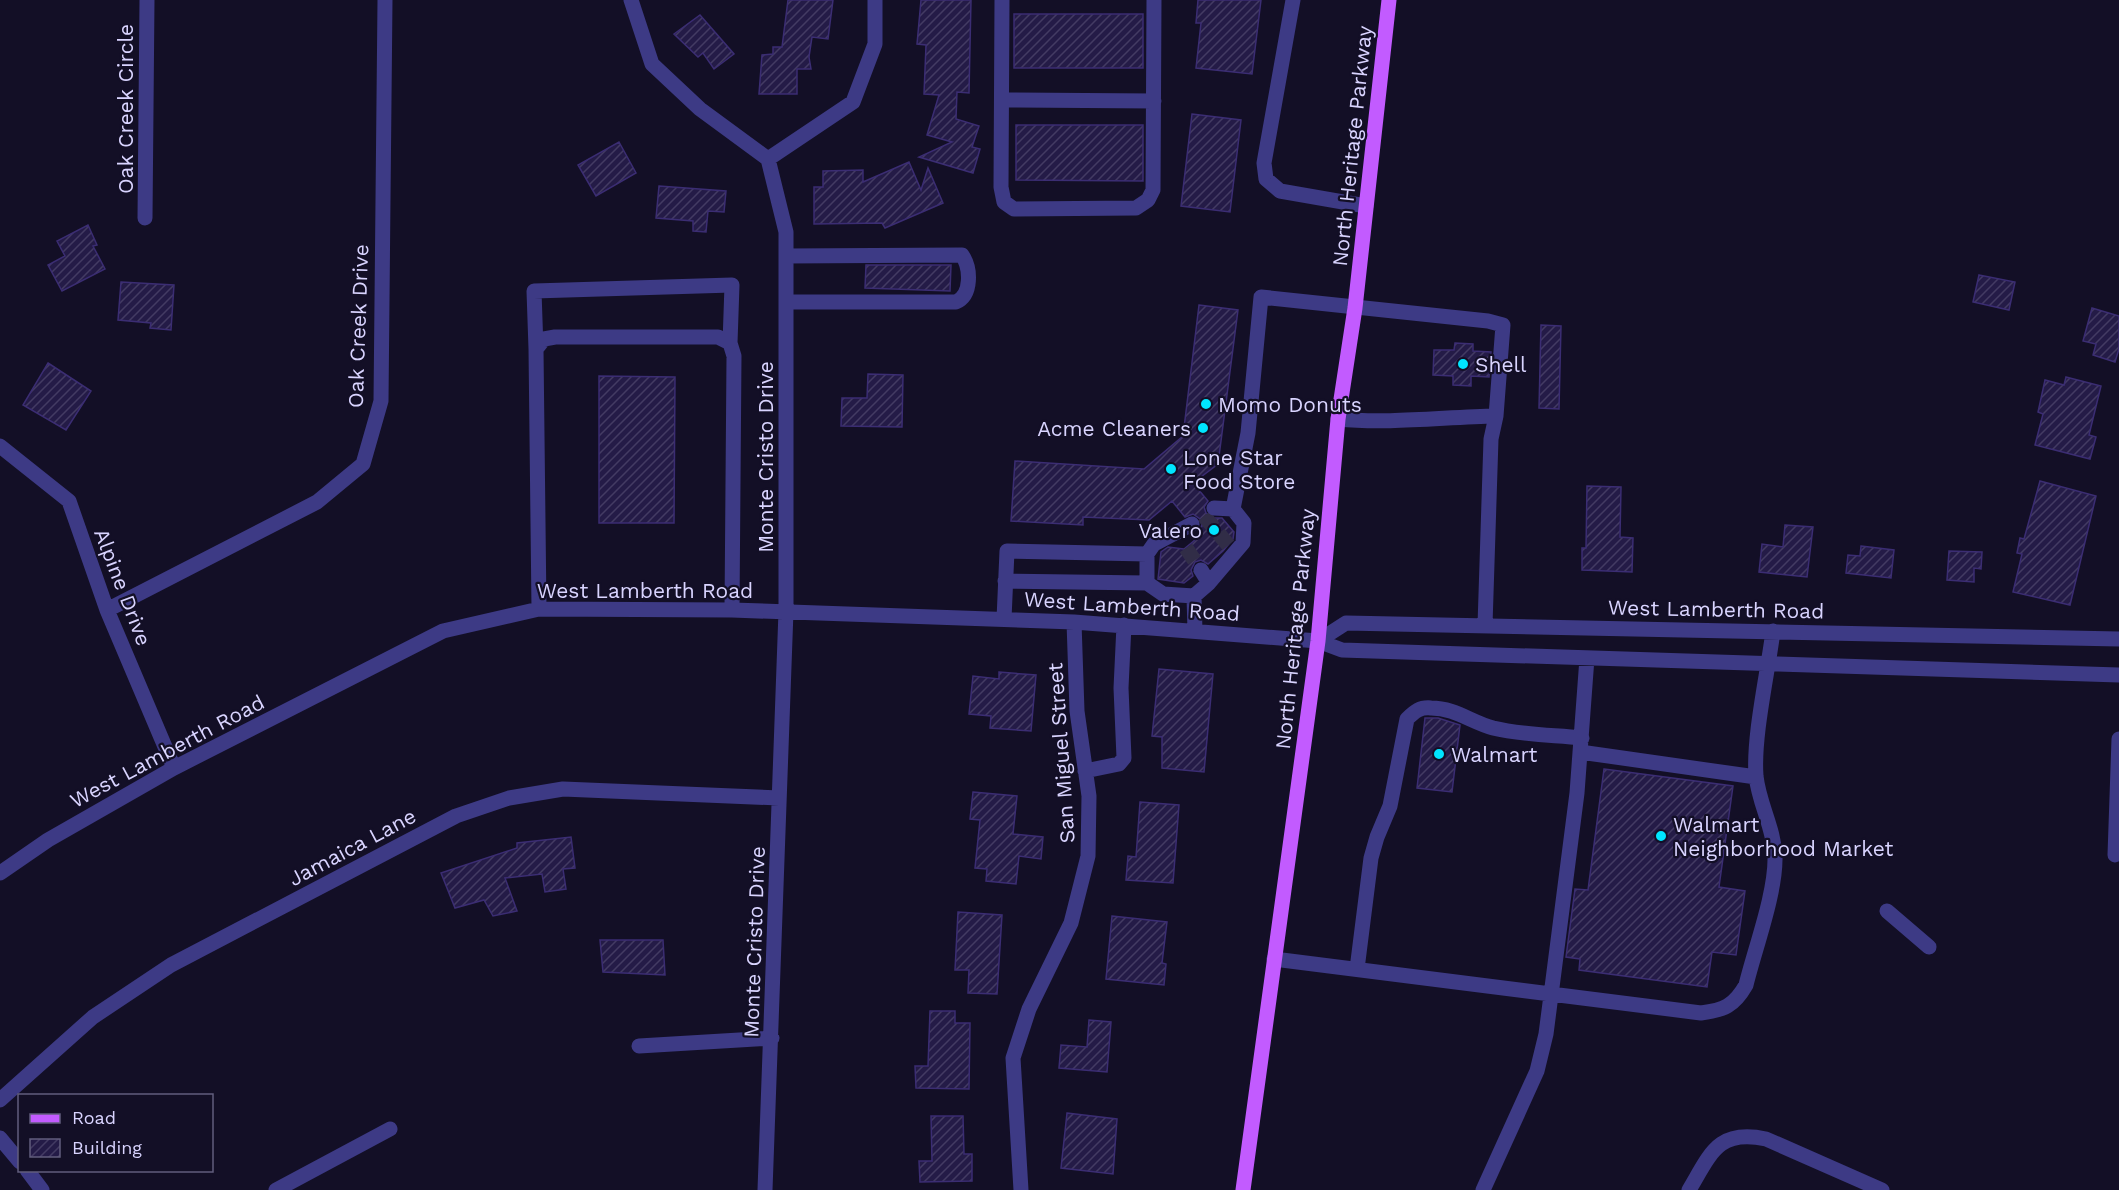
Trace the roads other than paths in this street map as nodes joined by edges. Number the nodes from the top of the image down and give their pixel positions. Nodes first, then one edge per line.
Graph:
1 (147, 0) edge
2 (385, 0) edge
3 (631, 0) edge
4 (875, 0) edge
5 (1002, 0) edge
6 (1154, 0) edge
7 (1293, 0) edge
8 (1389, 0) edge
9 (1002, 100) junction
10 (1154, 101) junction
11 (768, 159) junction
12 (1366, 206) junction
13 (145, 218) dead end
14 (786, 256) junction
15 (786, 302) junction
16 (1355, 308) junction
17 (730, 343) junction
18 (536, 349) junction
19 (1496, 416) junction
20 (1338, 419) junction
21 (0, 446) edge
22 (1214, 508) dead end
23 (1233, 509) junction
24 (1192, 524) dead end
25 (1176, 535) junction
26 (1186, 548) tunnel mouth
27 (1147, 554) junction
28 (1201, 570) tunnel mouth
29 (1005, 581) junction
30 (1147, 583) junction
31 (1209, 583) junction
32 (1194, 596) junction
33 (540, 609) junction
34 (107, 610) junction
35 (732, 610) junction
36 (786, 611) junction
37 (1004, 619) junction
38 (1074, 621) junction
39 (1485, 625) junction
40 (1124, 626) junction
41 (1195, 631) junction
42 (1773, 631) junction
43 (2119, 639) edge
44 (1318, 641) junction
45 (1587, 658) junction
46 (1769, 664) junction
47 (2119, 675) edge
48 (2119, 739) edge
49 (1581, 745) junction
50 (174, 768) junction
51 (1085, 771) junction
52 (1756, 777) junction
53 (779, 798) junction
54 (2115, 855) dead end
55 (0, 873) edge
56 (1887, 911) dead end
57 (1929, 947) dead end
58 (1274, 958) junction
59 (1357, 969) junction
60 (1551, 993) junction
61 (772, 1038) junction
62 (639, 1046) dead end
63 (0, 1100) edge
64 (390, 1129) dead end
65 (0, 1138) edge
66 (18, 1160) edge
67 (28, 1172) edge
68 (42, 1190) edge
69 (276, 1190) edge
70 (765, 1190) edge
71 (1021, 1190) edge
72 (1243, 1190) edge
73 (1484, 1190) edge
74 (1689, 1190) edge
75 (1882, 1190) edge

1 - 13 street, Oak Creek Circle
2 - 34 street, Oak Creek Drive
3 - 11 street
4 - 11 street
5 - 9 street
6 - 10 street
7 - 12 street
8 - 12 main road, North Heritage Parkway
9 - 10 street
9 - 10 street
11 - 14 street, Monte Cristo Drive
12 - 16 main road, North Heritage Parkway
14 - 15 street, Monte Cristo Drive
14 - 15 street
15 - 36 street, Monte Cristo Drive
16 - 19 street
16 - 20 main road, North Heritage Parkway
16 - 23 street
17 - 18 street
17 - 18 street
17 - 35 street
18 - 33 street
19 - 20 street
19 - 39 street
20 - 44 main road, North Heritage Parkway
21 - 34 street, Alpine Drive
22 - 23 street
23 - 31 street
24 - 25 street
25 - 26 street
25 - 27 street
27 - 29 street
27 - 30 street
28 - 31 street
29 - 30 street
29 - 37 street
30 - 32 street
31 - 32 street
32 - 41 street
33 - 35 street, West Lamberth Road
33 - 50 street, West Lamberth Road
34 - 50 street, Alpine Drive
35 - 36 street, West Lamberth Road
36 - 37 street, West Lamberth Road
36 - 53 street, Monte Cristo Drive
37 - 38 street, West Lamberth Road
38 - 40 street, West Lamberth Road
38 - 51 street, San Miguel Street
39 - 42 street, West Lamberth Road
39 - 44 street, West Lamberth Road
40 - 41 street, West Lamberth Road
40 - 51 street
41 - 44 street, West Lamberth Road
42 - 43 street, West Lamberth Road
42 - 46 street
44 - 45 street, West Lamberth Road
44 - 58 main road, North Heritage Parkway
45 - 46 street, West Lamberth Road
45 - 49 street
46 - 47 street, West Lamberth Road
46 - 52 street
48 - 54 street
49 - 52 street
49 - 59 street
49 - 60 street
50 - 55 street, West Lamberth Road
51 - 71 street, San Miguel Street
52 - 60 street
53 - 61 street, Monte Cristo Drive
53 - 63 street, Jamaica Lane
56 - 57 street
58 - 59 street
58 - 72 main road, North Heritage Parkway
59 - 60 street
60 - 73 street
61 - 62 street
61 - 70 street, Monte Cristo Drive
64 - 69 street
65 - 66 street
67 - 68 street
74 - 75 street

